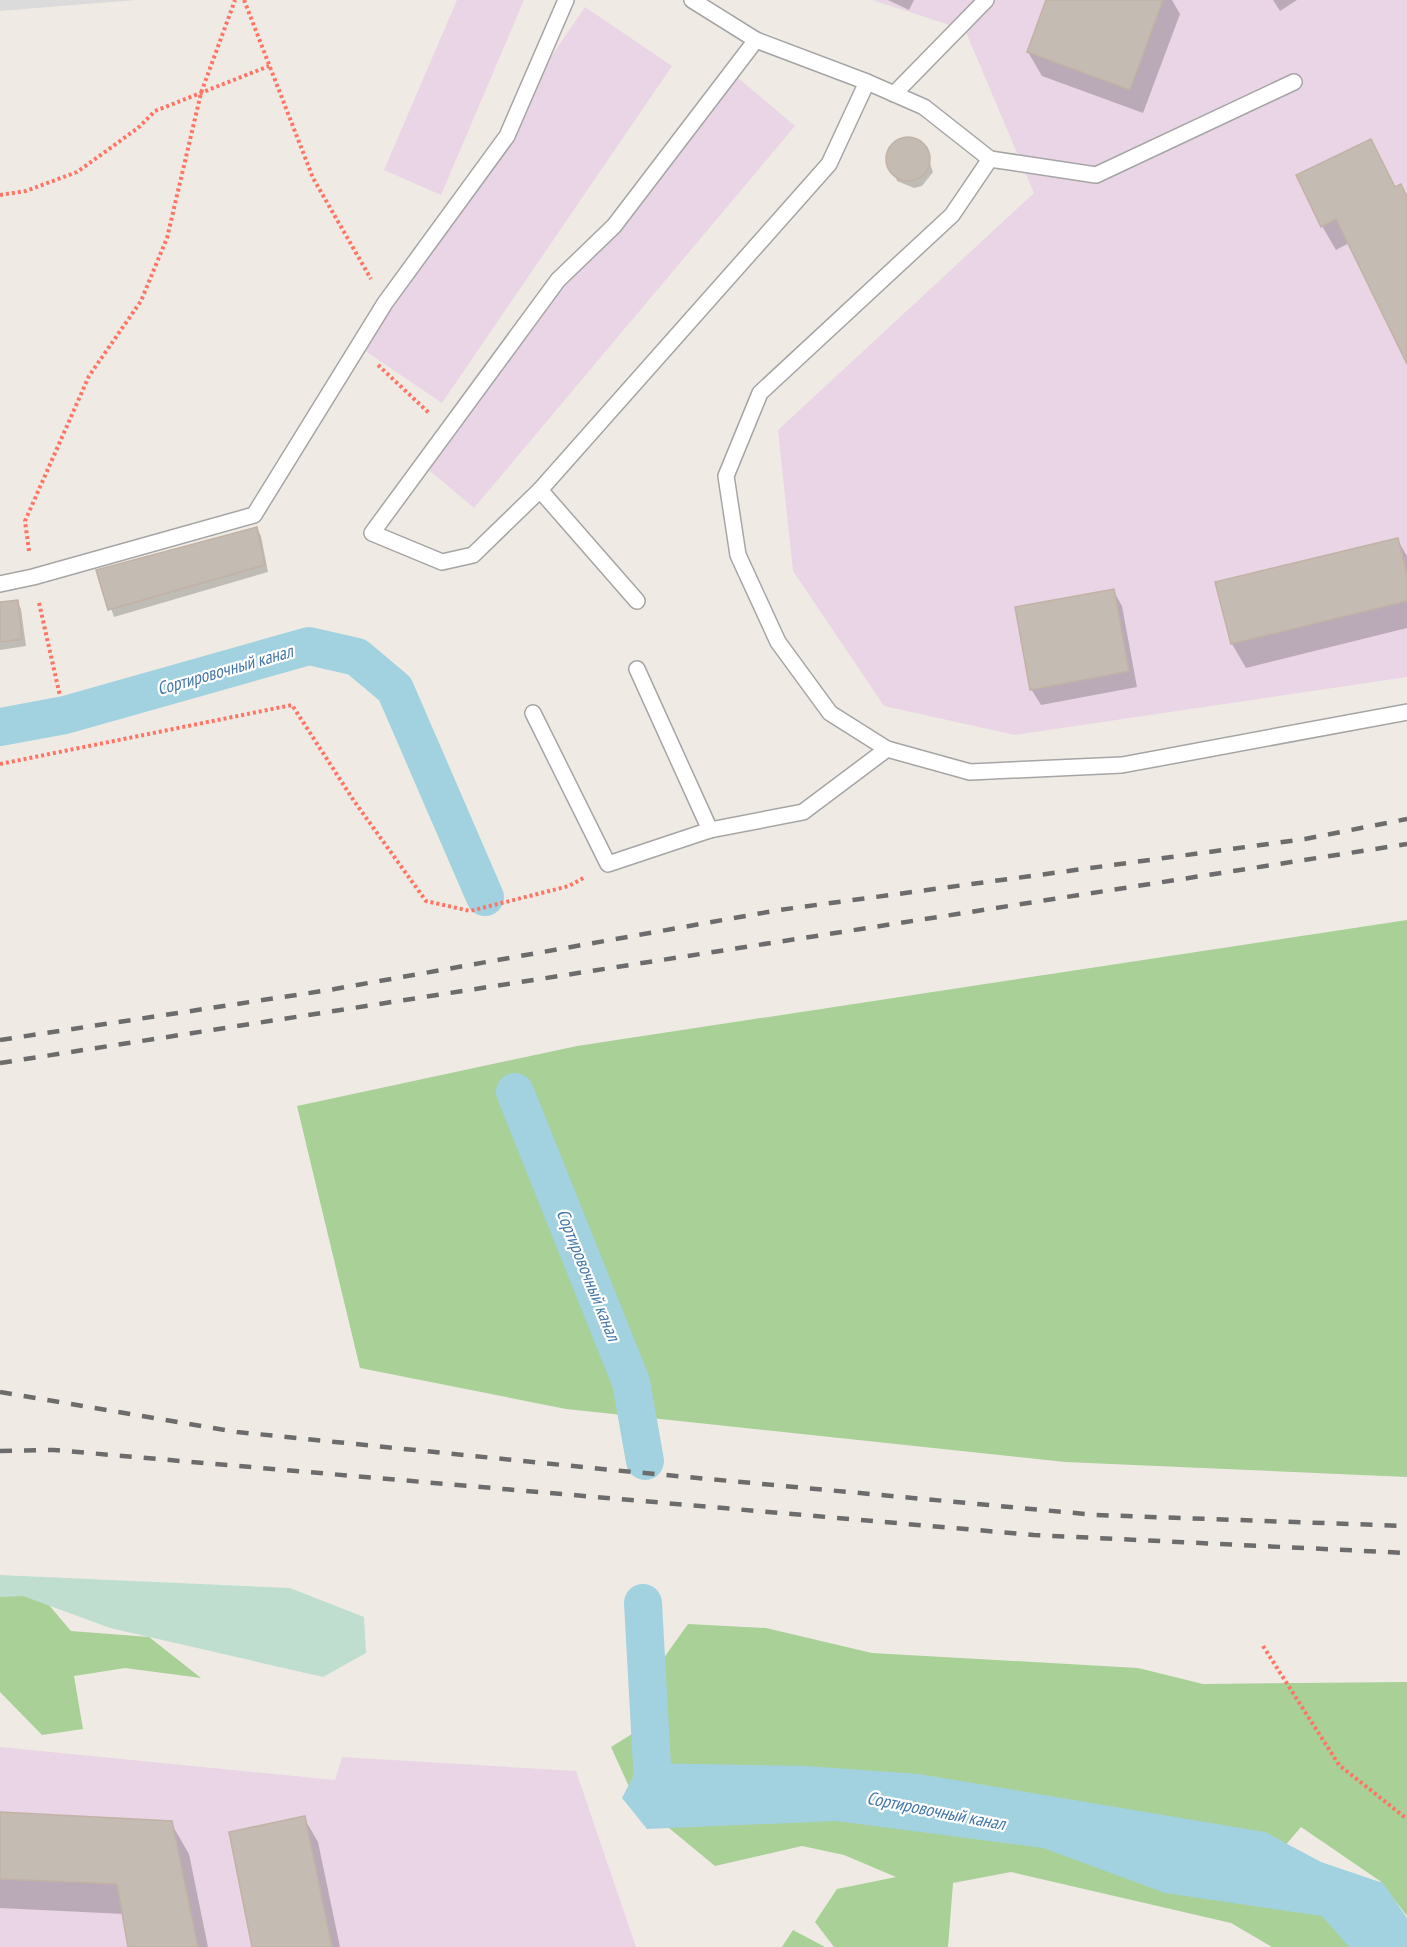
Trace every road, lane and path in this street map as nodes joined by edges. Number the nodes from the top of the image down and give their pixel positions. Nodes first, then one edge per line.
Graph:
1 (235, 0) edge
2 (244, 0) edge
3 (567, 0) edge
4 (692, 0) edge
5 (986, 0) edge
6 (756, 40) junction
7 (269, 66) junction
8 (867, 82) junction
9 (1293, 82) dead end
10 (201, 93) junction
11 (894, 94) junction
12 (990, 159) junction
13 (0, 195) edge
14 (386, 303) junction
15 (358, 346) junction
16 (447, 430) junction
17 (540, 490) junction
18 (33, 577) junction
19 (0, 584) edge
20 (637, 602) dead end
21 (637, 669) dead end
22 (60, 696) dead end
23 (1407, 712) edge
24 (533, 713) dead end
25 (887, 749) junction
26 (0, 764) edge
27 (710, 830) junction
28 (608, 864) junction
29 (1263, 1646) dead end
30 (1407, 1819) edge

1 - 10 path
2 - 7 path
3 - 14 lane
4 - 6 lane
5 - 11 lane
6 - 8 lane
6 - 16 lane
7 - 10 path
7 - 14 path
8 - 11 lane
8 - 17 lane
9 - 12 lane
10 - 13 path
10 - 18 path
11 - 12 lane
12 - 25 lane
14 - 15 lane
15 - 16 path
15 - 18 lane
16 - 17 lane
17 - 20 lane
18 - 19 lane
18 - 22 path
21 - 27 lane
23 - 25 lane
24 - 28 lane
25 - 27 lane
26 - 28 path
27 - 28 lane
29 - 30 path

